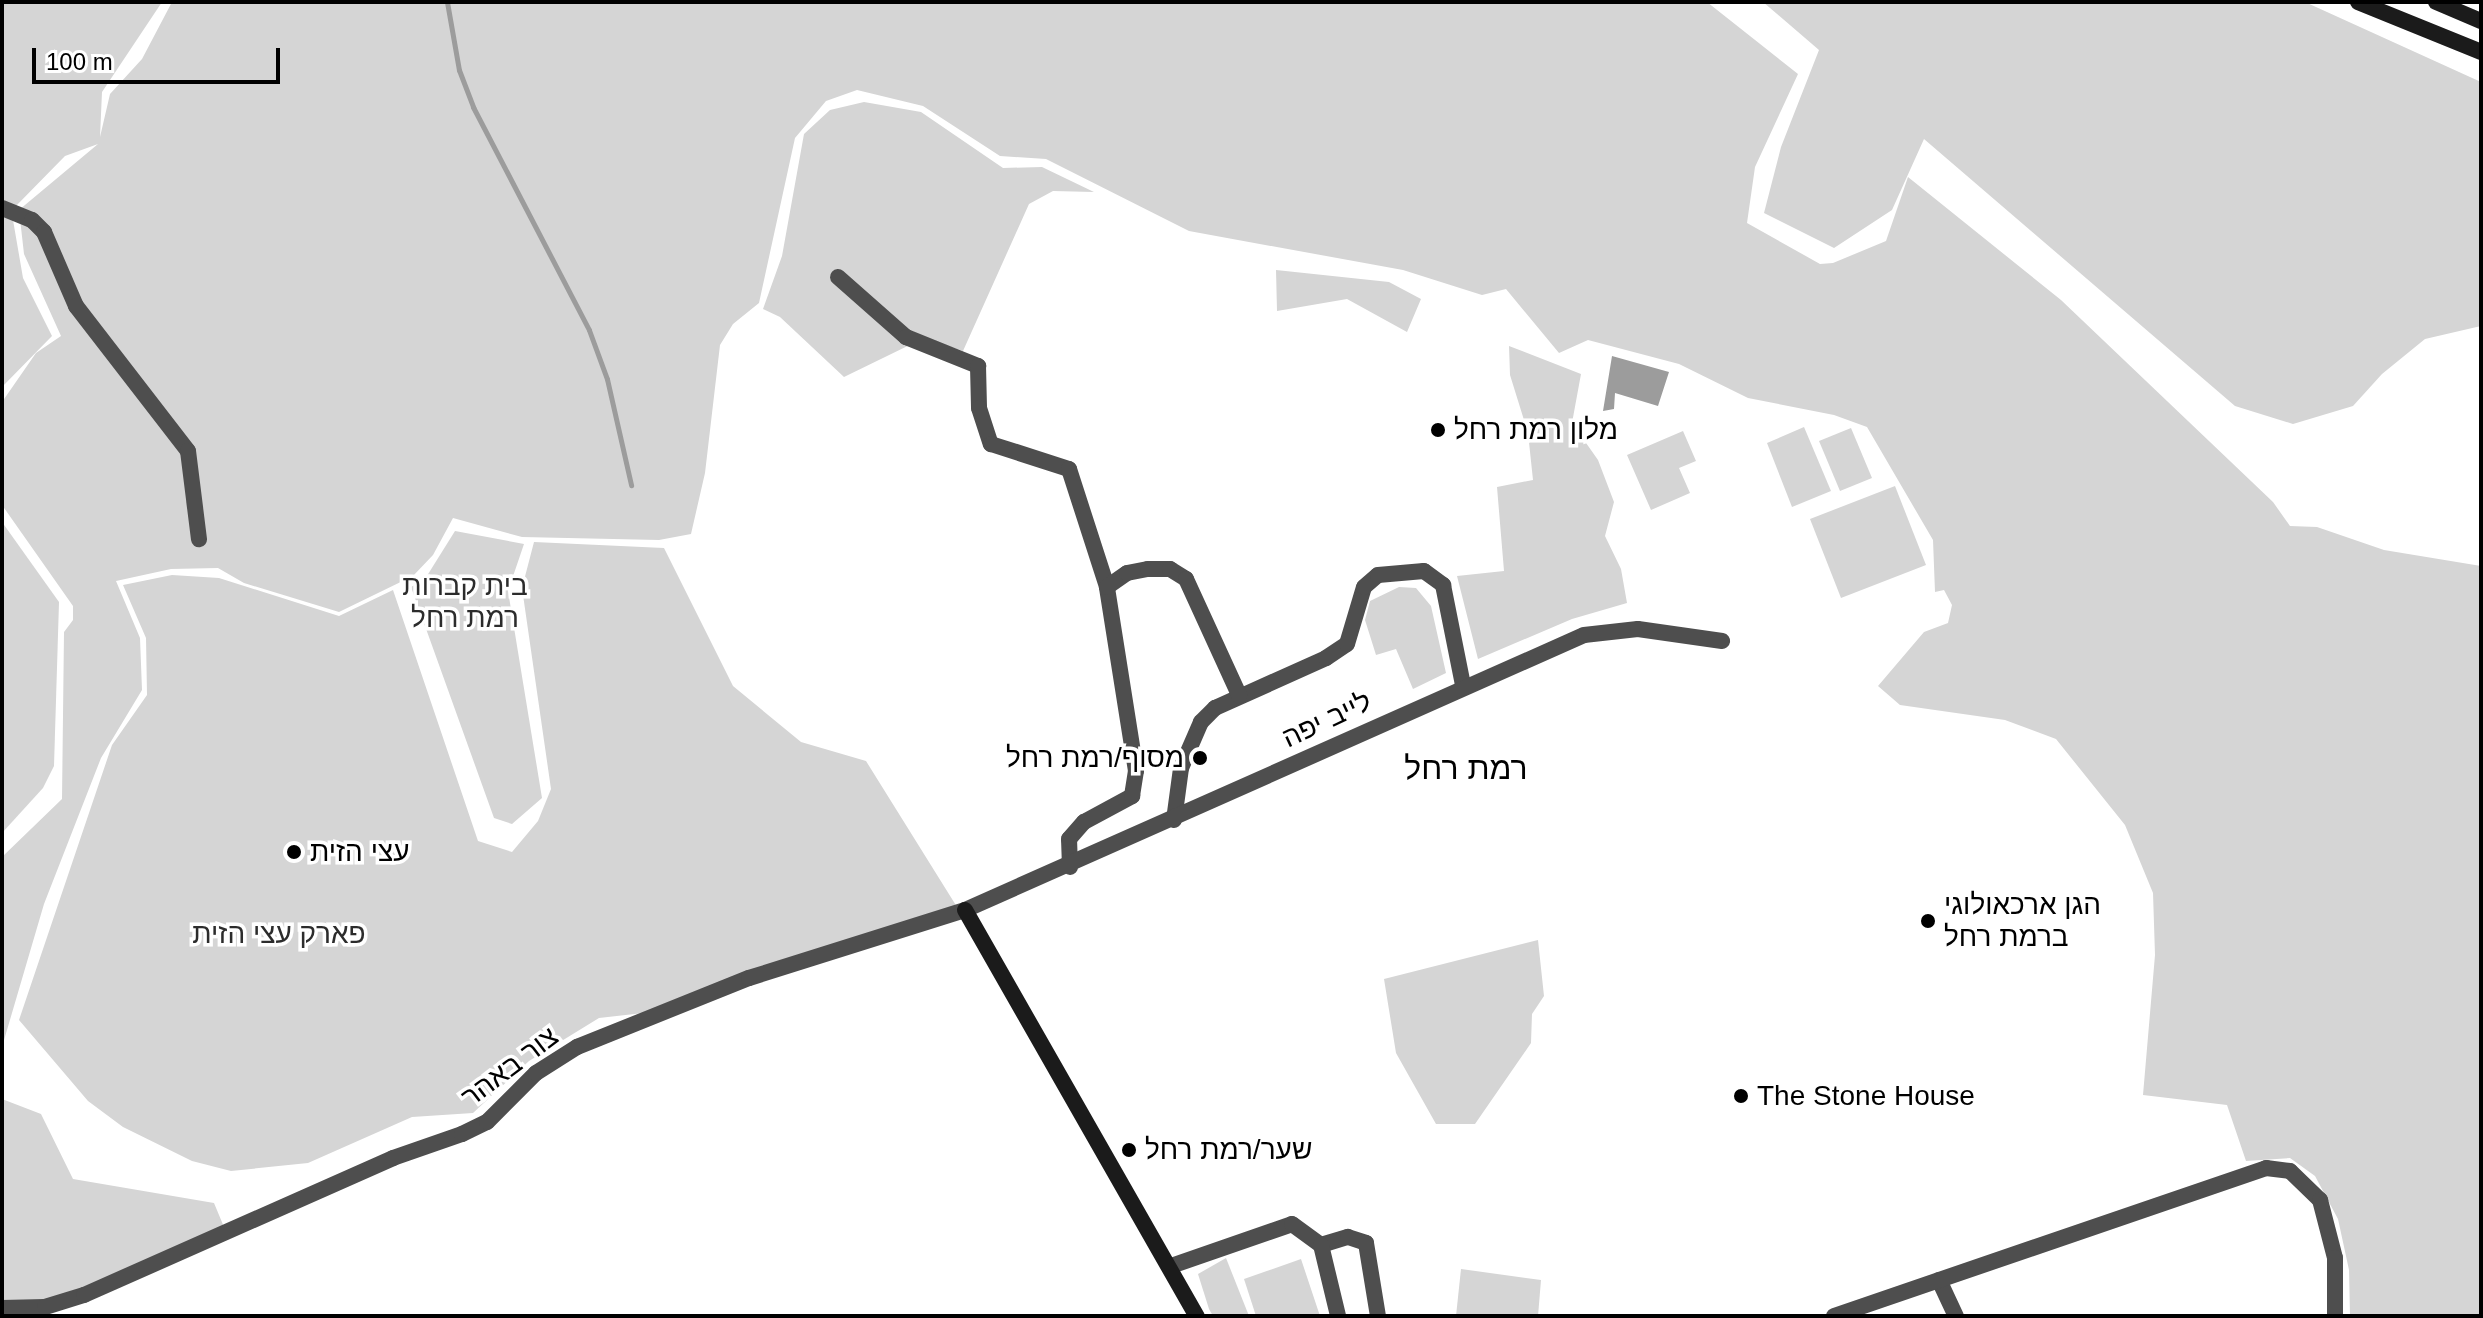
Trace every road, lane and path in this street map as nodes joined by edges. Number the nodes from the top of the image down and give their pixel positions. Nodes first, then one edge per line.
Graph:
1 (2358, 2) edge
2 (2436, 2) edge
3 (2481, 21) edge
4 (2481, 52) edge
5 (2, 208) edge
6 (838, 277) dead end
7 (199, 539) dead end
8 (1107, 587) junction
9 (1722, 641) dead end
10 (1463, 685) junction
11 (1239, 695) junction
12 (1174, 820) junction
13 (1070, 867) junction
14 (965, 910) junction
15 (1321, 1245) junction
16 (1171, 1266) junction
17 (1939, 1280) junction
18 (2, 1308) edge
19 (1197, 1316) edge
20 (1338, 1316) edge
21 (1378, 1316) edge
22 (1834, 1316) edge
23 (1956, 1316) edge
24 (2335, 1316) edge

1 - 4 main road
2 - 3 main road
5 - 7 street
6 - 8 street
8 - 11 street
8 - 13 street
9 - 10 street, לייב יפה
10 - 11 street
10 - 12 street, לייב יפה
11 - 12 street
12 - 13 street, לייב יפה
13 - 14 street, לייב יפה
14 - 16 main road
14 - 18 street, צור באהר
15 - 16 street
15 - 20 street
15 - 21 street
16 - 19 main road
17 - 22 street
17 - 23 street
17 - 24 street

